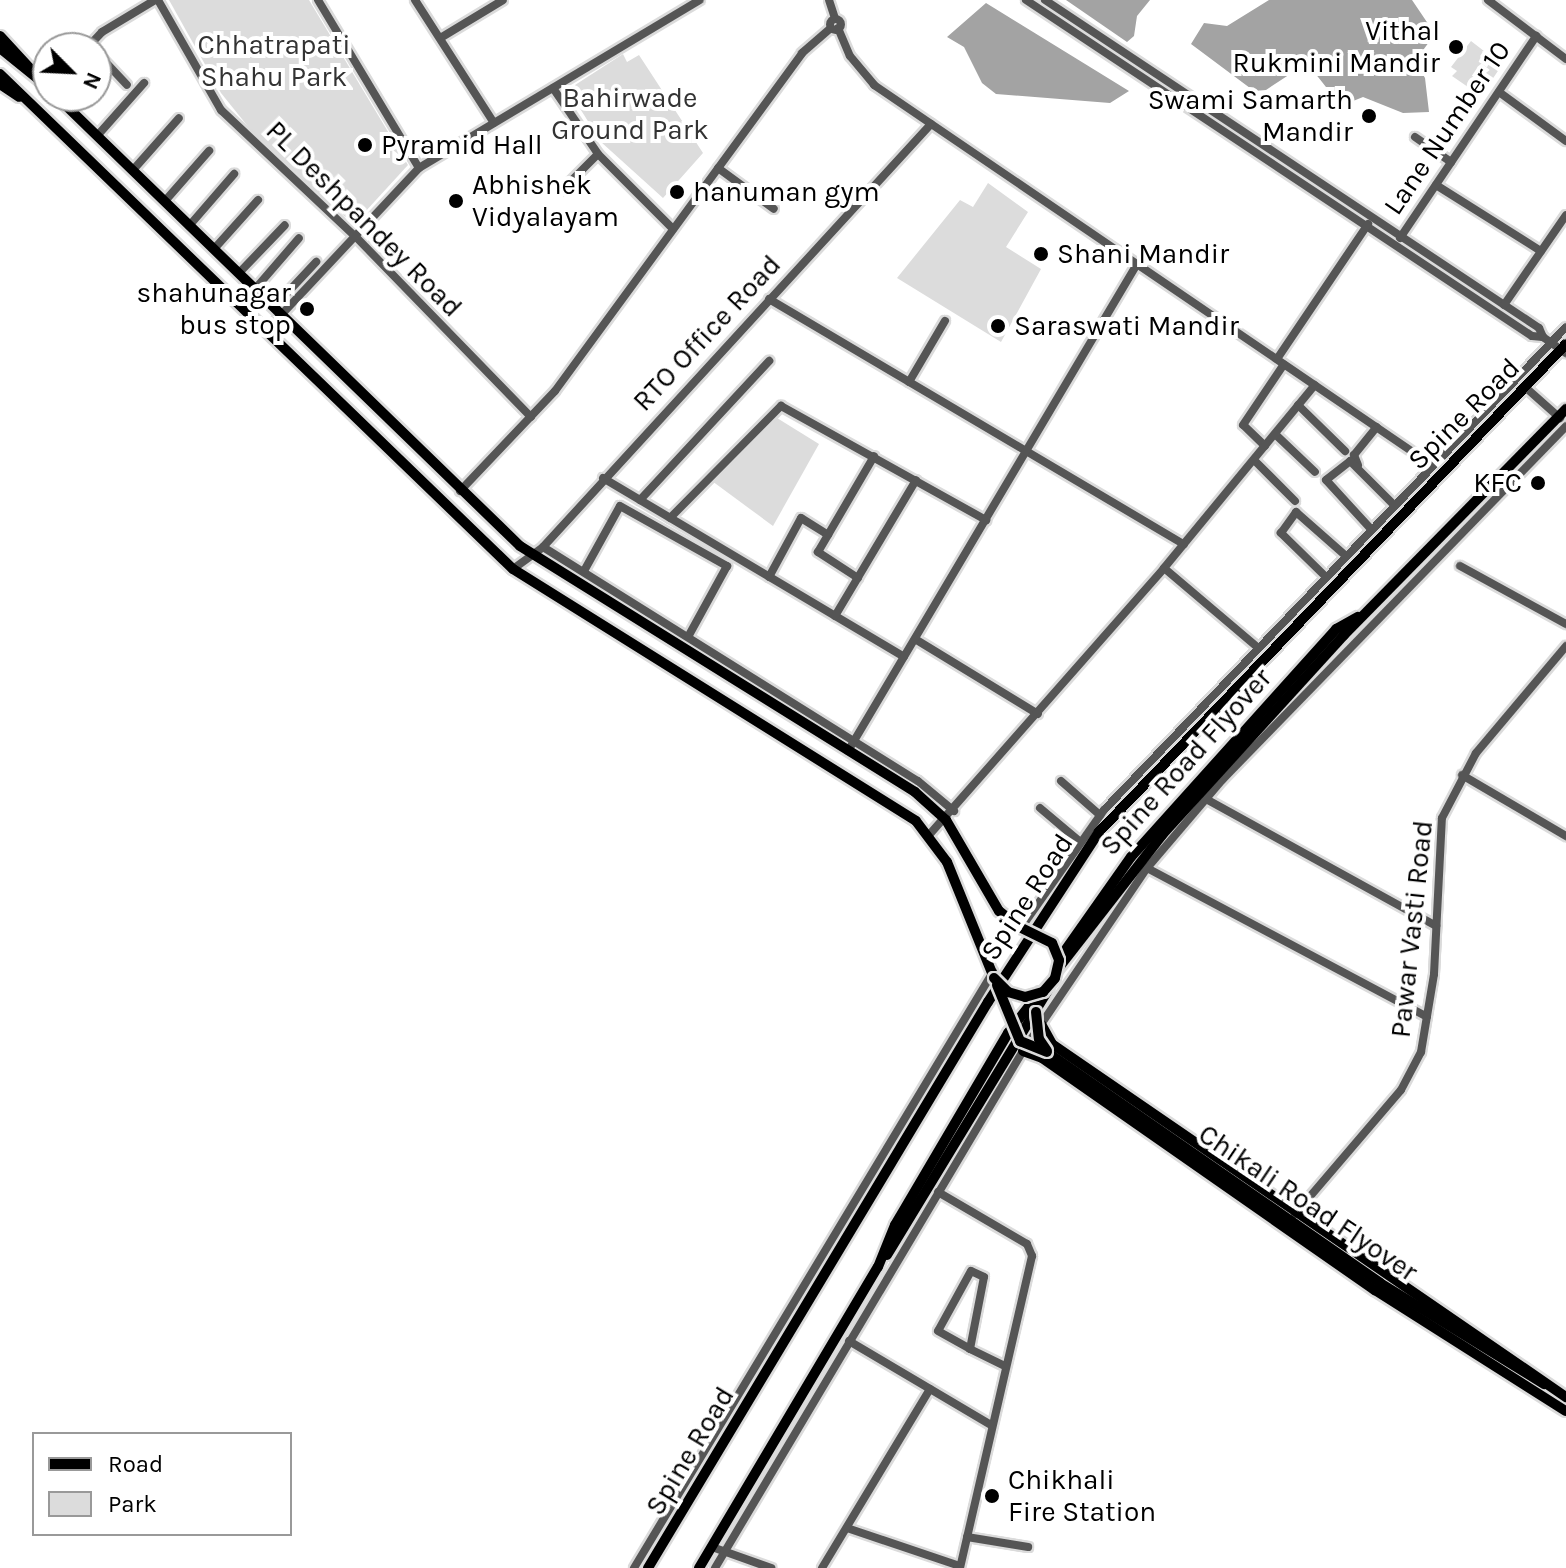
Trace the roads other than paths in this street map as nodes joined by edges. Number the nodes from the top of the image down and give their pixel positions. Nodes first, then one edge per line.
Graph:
1 (157, 0) edge
2 (318, 0) edge
3 (415, 0) edge
4 (503, 0) edge
5 (700, 0) edge
6 (829, 0) edge
7 (1026, 0) edge
8 (1045, 0) edge
9 (1488, 0) edge
10 (834, 28) junction
11 (112, 33) edge
12 (0, 36) edge
13 (1536, 36) junction
14 (442, 37) junction
15 (0, 48) edge
16 (1566, 59) edge
17 (112, 70) edge
18 (32, 72) edge
19 (0, 74) edge
20 (32, 75) edge
21 (144, 83) dead end
22 (0, 84) edge
23 (127, 85) dead end
24 (553, 88) junction
25 (1499, 92) junction
26 (21, 98) junction
27 (72, 112) edge
28 (179, 118) dead end
29 (494, 123) junction
30 (931, 124) junction
31 (97, 136) junction
32 (1415, 137) dead end
33 (1566, 141) edge
34 (209, 151) dead end
35 (598, 154) junction
36 (1451, 162) junction
37 (419, 168) junction
38 (718, 168) junction
39 (133, 170) junction
40 (234, 174) dead end
41 (1436, 185) junction
42 (561, 191) dead end
43 (258, 200) dead end
44 (165, 201) junction
45 (774, 209) dead end
46 (1566, 215) edge
47 (1373, 218) junction
48 (285, 225) dead end
49 (189, 226) junction
50 (1367, 226) junction
51 (673, 229) junction
52 (1401, 236) junction
53 (356, 237) junction
54 (299, 238) dead end
55 (1395, 245) junction
56 (214, 249) junction
57 (1541, 251) junction
58 (316, 262) dead end
59 (1137, 264) junction
60 (239, 273) junction
61 (255, 289) junction
62 (769, 299) junction
63 (1504, 305) junction
64 (278, 311) junction
65 (945, 321) dead end
66 (1566, 327) edge
67 (266, 331) junction
68 (1543, 337) junction
69 (1561, 348) edge
70 (769, 361) dead end
71 (1281, 362) junction
72 (909, 382) junction
73 (1315, 385) junction
74 (1525, 387) junction
75 (1296, 408) junction
76 (531, 417) junction
77 (1564, 419) edge
78 (1377, 427) junction
79 (1275, 434) junction
80 (1265, 446) junction
81 (1026, 451) junction
82 (1341, 451) dead end
83 (874, 456) junction
84 (1254, 460) junction
85 (1432, 465) junction
86 (1315, 472) dead end
87 (603, 478) junction
88 (916, 480) junction
89 (460, 491) junction
90 (640, 500) junction
91 (1295, 501) dead end
92 (1395, 502) junction
93 (670, 518) junction
94 (986, 520) junction
95 (1370, 528) junction
96 (828, 535) junction
97 (1184, 544) junction
98 (543, 547) junction
99 (1345, 555) junction
100 (532, 556) junction
101 (1460, 566) dead end
102 (1164, 568) junction
103 (513, 569) junction
104 (584, 571) junction
105 (1325, 576) junction
106 (769, 577) junction
107 (858, 578) junction
108 (1367, 612) junction
109 (835, 616) junction
110 (1566, 624) edge
111 (689, 635) junction
112 (915, 639) junction
113 (1256, 646) junction
114 (1566, 646) edge
115 (904, 657) junction
116 (1038, 714) junction
117 (851, 747) junction
118 (1462, 775) junction
119 (1061, 781) dead end
120 (1206, 799) junction
121 (1040, 808) dead end
122 (954, 811) junction
123 (1100, 815) junction
124 (946, 820) junction
125 (929, 835) junction
126 (1566, 836) edge
127 (1079, 841) junction
128 (1143, 865) junction
129 (1436, 926) junction
130 (1021, 928) junction
131 (1059, 960) junction
132 (995, 978) junction
133 (1052, 983) junction
134 (1036, 1012) junction
135 (1427, 1017) junction
136 (1041, 1024) junction
137 (1022, 1046) junction
138 (1047, 1052) junction
139 (938, 1192) junction
140 (1295, 1214) junction
141 (878, 1267) junction
142 (849, 1341) junction
143 (970, 1349) junction
144 (1005, 1366) junction
145 (1529, 1379) junction
146 (1547, 1385) junction
147 (930, 1389) junction
148 (1540, 1396) junction
149 (1566, 1397) edge
150 (1566, 1411) edge
151 (991, 1425) junction
152 (847, 1528) junction
153 (967, 1537) junction
154 (712, 1547) junction
155 (1028, 1547) dead end
156 (725, 1552) junction
157 (960, 1567) edge
158 (634, 1568) edge
159 (648, 1568) edge
160 (699, 1568) edge
161 (715, 1568) edge
162 (771, 1568) edge
163 (822, 1568) edge

1 - 11 street
1 - 53 street, PL Deshpandey Road
2 - 37 street
3 - 14 street
4 - 14 street
5 - 24 street
6 - 10 street
7 - 50 street
8 - 47 street
9 - 13 street
10 - 30 street
10 - 38 street
12 - 18 main road
13 - 16 street
13 - 25 street, Lane Number 10
14 - 29 street
15 - 20 main road
17 - 23 street
19 - 26 main road
21 - 31 street
22 - 26 main road
24 - 29 street
24 - 35 street
25 - 33 street
25 - 36 street, Lane Number 10
26 - 67 main road
27 - 31 main road
28 - 39 street
29 - 37 street
30 - 59 street
30 - 62 street, RTO Office Road
31 - 39 main road
32 - 36 street
34 - 44 street
35 - 42 street
35 - 51 street
36 - 41 street, Lane Number 10
37 - 53 street
38 - 45 street
38 - 51 street
39 - 44 main road
40 - 49 street
41 - 52 street, Lane Number 10
41 - 57 street
43 - 56 street
44 - 49 main road
46 - 57 street
47 - 50 street
47 - 52 street
48 - 60 street
49 - 56 main road
50 - 55 street
50 - 71 street
51 - 76 street
52 - 55 street, Lane Number 10
52 - 63 street
53 - 64 street
53 - 76 street, PL Deshpandey Road
54 - 61 street
55 - 68 street
56 - 60 main road
57 - 63 street
58 - 64 street
59 - 71 street
59 - 81 street
60 - 61 main road
61 - 64 main road
62 - 72 street
62 - 87 street, RTO Office Road
63 - 68 street
64 - 67 street
64 - 89 main road
65 - 72 street
66 - 69 street, Spine Road
67 - 103 main road
68 - 69 street
69 - 74 main road, Spine Road
69 - 85 street, Spine Road
70 - 90 street
71 - 73 street
71 - 80 street
72 - 81 street
73 - 75 street
73 - 78 street
74 - 77 street
74 - 159 main road, Spine Road
75 - 79 street
75 - 82 street
76 - 89 street
77 - 108 main road
77 - 120 street
78 - 85 street
78 - 92 street
79 - 80 street
79 - 86 street
80 - 84 street
81 - 94 street
81 - 97 street
83 - 88 street
83 - 93 street
83 - 96 street
84 - 91 street
84 - 97 street
85 - 92 street, Spine Road
87 - 90 street
87 - 98 street, RTO Office Road
88 - 94 street
88 - 107 street
89 - 100 main road
90 - 93 street
92 - 95 street, Spine Road
92 - 95 street
93 - 106 street
94 - 112 street
95 - 99 street, Spine Road
96 - 106 street
96 - 107 street
97 - 102 street
98 - 100 street, RTO Office Road
98 - 104 street
99 - 105 street, Spine Road
99 - 105 street
100 - 103 street, RTO Office Road
100 - 117 main road
101 - 110 street
102 - 113 street
102 - 116 street
103 - 125 main road
104 - 111 street
104 - 111 street
105 - 113 street, Spine Road
106 - 109 street
107 - 109 street
108 - 128 main road
108 - 131 main road, Spine Road Flyover
109 - 115 street
111 - 117 street
112 - 115 street
112 - 116 street
113 - 123 street, Spine Road
114 - 118 street, Pawar Vasti Road
115 - 117 street
116 - 122 street
117 - 122 street
117 - 124 main road
118 - 126 street
118 - 129 street, Pawar Vasti Road
119 - 123 street
120 - 128 street
120 - 129 street
121 - 127 street
122 - 124 street
123 - 127 street, Spine Road
124 - 125 street
124 - 130 main road
125 - 132 main road
127 - 130 street, Spine Road
128 - 135 street
128 - 136 street
128 - 141 main road
129 - 135 street, Pawar Vasti Road
130 - 131 main road, bridge
131 - 133 main road, Spine Road Flyover, bridge
132 - 133 main road, bridge
132 - 137 main road, bridge
132 - 158 street, Spine Road
133 - 134 main road, Spine Road Flyover, bridge
134 - 137 main road, Spine Road Flyover, bridge
134 - 138 main road, bridge
135 - 140 street, Pawar Vasti Road
136 - 137 street
136 - 140 main road
137 - 138 main road, Chikali Road Flyover, bridge
137 - 139 street
137 - 141 main road, Spine Road Flyover
137 - 148 main road
138 - 145 main road, Chikali Road Flyover
139 - 142 street
139 - 144 street
140 - 146 main road
141 - 154 main road
142 - 147 street
142 - 156 street
143 - 143 street
143 - 144 street
144 - 151 street
145 - 146 main road, Chikali Road Flyover
145 - 148 main road
146 - 149 main road
147 - 151 street
147 - 152 street
148 - 150 main road
151 - 153 street
152 - 157 street
152 - 163 street
153 - 155 street
153 - 157 street
154 - 156 street
154 - 160 main road
156 - 161 street
156 - 162 street

